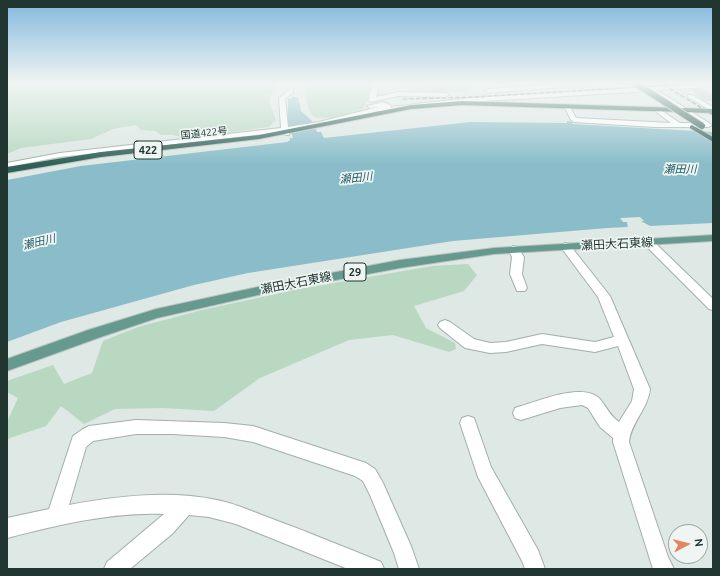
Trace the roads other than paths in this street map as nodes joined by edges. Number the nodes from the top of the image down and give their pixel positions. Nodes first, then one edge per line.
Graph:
1 (283, 110) edge
2 (374, 110) joint
3 (569, 110) edge
4 (657, 110) edge
5 (668, 110) edge
6 (677, 110) edge
7 (682, 110) edge
8 (685, 110) junction
9 (713, 110) edge
10 (345, 121) joint
11 (678, 125) junction
12 (286, 131) junction
13 (713, 133) edge
14 (713, 140) edge
15 (100, 153) junction
16 (7, 165) edge
17 (7, 170) edge
18 (713, 238) edge
19 (648, 242) junction
20 (564, 246) junction
21 (513, 249) junction
22 (521, 288) dead end
23 (713, 306) edge
24 (445, 326) dead end
25 (622, 340) junction
26 (7, 365) edge
27 (521, 413) dead end
28 (468, 423) dead end
29 (621, 434) junction
30 (185, 505) junction
31 (56, 516) junction
32 (7, 528) edge
33 (114, 569) edge
34 (374, 569) edge
35 (409, 569) edge
36 (535, 569) edge
37 (664, 569) edge

1 - 12 street
2 - 10 street
2 - 12 street
3 - 11 street
4 - 11 street
5 - 14 highway
6 - 13 highway, bridge
7 - 8 highway
8 - 9 highway
8 - 11 street
10 - 12 highway, 国道422号 / 422
12 - 15 highway, 国道422号 / 422
15 - 16 street
15 - 17 highway, 国道422号 / 422
18 - 19 main road, 瀬田大石東線 / 29
19 - 20 main road, 瀬田大石東線 / 29
19 - 23 street
20 - 21 main road, 瀬田大石東線 / 29
20 - 25 street
21 - 22 street
21 - 26 main road, 瀬田大石東線 / 29
24 - 25 street
25 - 29 street
27 - 29 street
28 - 36 street
29 - 37 street
30 - 31 street
30 - 33 street
30 - 34 street
31 - 32 street
31 - 35 street

